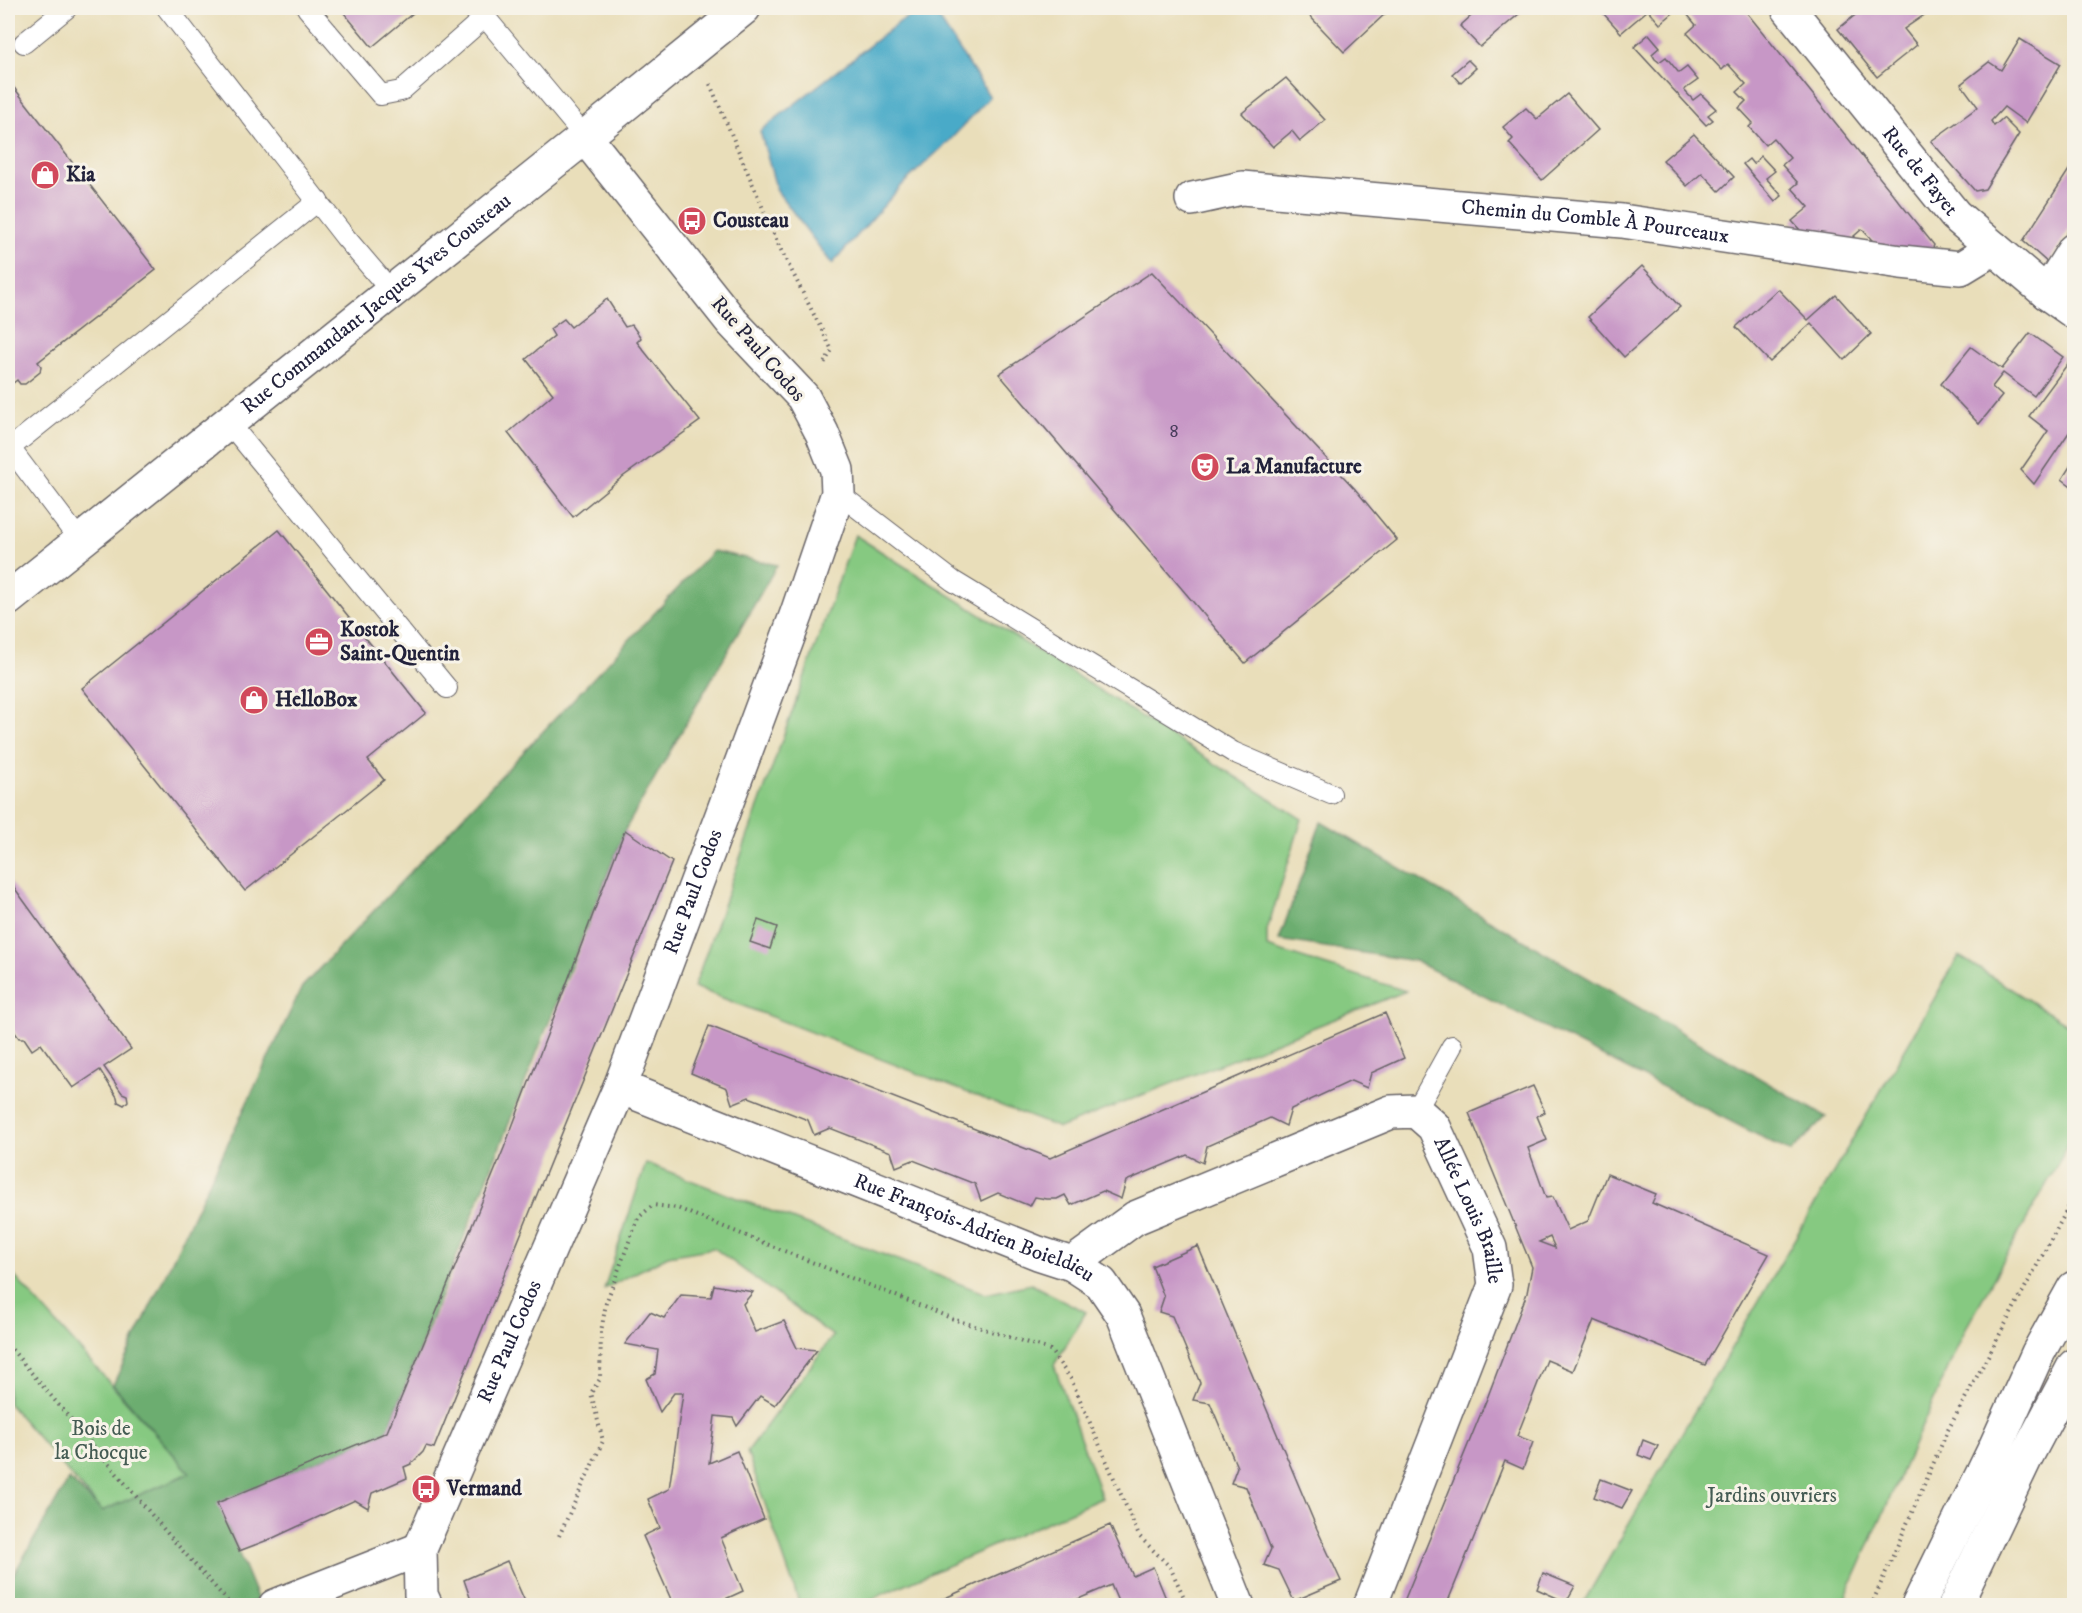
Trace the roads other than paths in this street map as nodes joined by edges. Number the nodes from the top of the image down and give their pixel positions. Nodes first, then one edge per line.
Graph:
1 (67, 8) edge
2 (167, 8) edge
3 (307, 8) edge
4 (744, 8) edge
5 (1788, 8) edge
6 (486, 12) edge
7 (24, 43) dead end
8 (585, 137) junction
9 (1192, 200) dead end
10 (318, 201) junction
11 (1994, 248) junction
12 (2074, 250) edge
13 (392, 292) junction
14 (2047, 293) junction
15 (2074, 312) edge
16 (229, 423) junction
17 (9, 450) edge
18 (838, 493) junction
19 (80, 541) junction
20 (8, 599) edge
21 (447, 688) dead end
22 (1331, 794) dead end
23 (1452, 1046) dead end
24 (620, 1087) junction
25 (1416, 1111) junction
26 (1072, 1264) junction
27 (2074, 1288) edge
28 (2074, 1366) edge
29 (420, 1550) junction
30 (275, 1605) edge
31 (426, 1605) edge
32 (1238, 1605) edge
33 (1370, 1605) edge
34 (1918, 1605) edge
35 (1955, 1605) edge

1 - 7 lane
2 - 10 lane
3 - 6 lane
4 - 8 street, Rue Commandant Jacques Yves Cousteau
5 - 11 street, Rue de Fayet
6 - 8 lane
8 - 13 street, Rue Commandant Jacques Yves Cousteau
8 - 18 street, Rue Paul Codos
9 - 11 street, Chemin du Comble À Pourceaux
10 - 13 lane
10 - 17 lane
11 - 14 street, Rue de Fayet
12 - 14 street
13 - 16 street, Rue Commandant Jacques Yves Cousteau
14 - 15 street, Rue de Fayet
16 - 19 street, Rue Commandant Jacques Yves Cousteau
16 - 21 lane
17 - 19 lane
18 - 22 lane
18 - 24 street, Rue Paul Codos
19 - 20 street, Rue Commandant Jacques Yves Cousteau
23 - 25 lane
24 - 26 street, Rue François-Adrien Boieldieu
24 - 29 street, Rue Paul Codos
25 - 26 street
25 - 33 street, Allée Louis Braille
26 - 32 street, Rue François-Adrien Boieldieu
27 - 34 street
28 - 35 street
29 - 30 street
29 - 31 street

